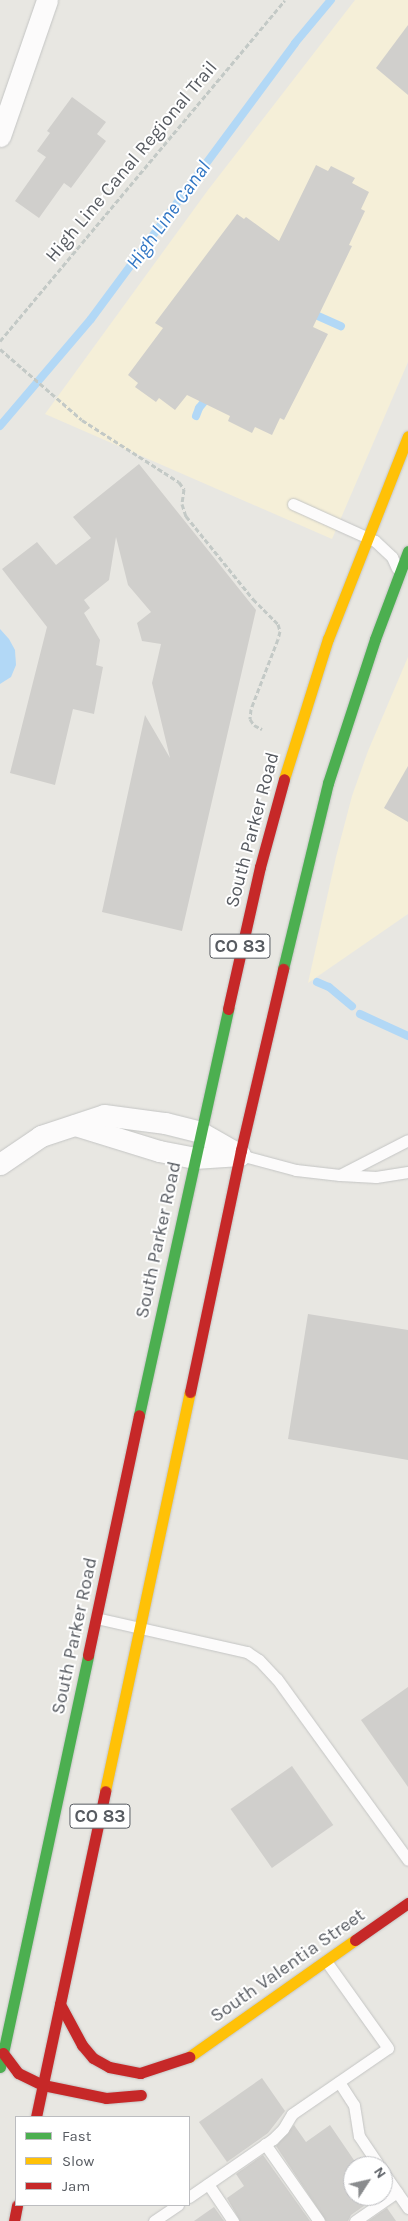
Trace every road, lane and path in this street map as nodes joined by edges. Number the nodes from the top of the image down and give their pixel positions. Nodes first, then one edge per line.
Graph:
1 (47, 0) edge
2 (285, 0) edge
3 (0, 136) edge
4 (0, 341) edge
5 (0, 349) edge
6 (408, 436) edge
7 (293, 504) dead end
8 (367, 536) junction
9 (408, 551) edge
10 (398, 576) junction
11 (262, 729) dead end
12 (75, 1125) junction
13 (200, 1132) junction
14 (408, 1140) edge
15 (240, 1155) junction
16 (194, 1158) junction
17 (0, 1164) edge
18 (408, 1172) edge
19 (340, 1175) junction
20 (96, 1618) junction
21 (140, 1628) junction
22 (408, 1860) edge
23 (408, 1903) edge
24 (326, 1961) junction
25 (60, 2004) junction
26 (3, 2053) junction
27 (189, 2057) junction
28 (0, 2067) edge
29 (166, 2078) dead end
30 (339, 2082) junction
31 (43, 2086) junction
32 (107, 2110) dead end
33 (36, 2116) edge
34 (265, 2144) junction
35 (372, 2156) edge
36 (208, 2184) junction
37 (393, 2186) edge
38 (397, 2192) junction
39 (190, 2196) edge
40 (176, 2206) edge
41 (408, 2208) edge
42 (154, 2221) edge
43 (233, 2221) edge
44 (319, 2221) edge
45 (355, 2221) edge

1 - 3 street
2 - 4 path, High Line Canal Regional Trail
5 - 11 path
6 - 8 main road, South Parker Road / CO 83
7 - 8 lane
8 - 10 lane
8 - 13 main road, South Parker Road / CO 83
9 - 10 main road, CO 83
10 - 15 main road, CO 83
12 - 13 street
12 - 16 street
12 - 17 street
13 - 15 street
13 - 16 main road, South Parker Road / CO 83
14 - 19 lane
15 - 16 street
15 - 19 lane
15 - 21 main road, CO 83
16 - 20 main road, South Parker Road / CO 83
18 - 19 lane
20 - 21 lane
20 - 26 main road, South Parker Road / CO 83
21 - 22 lane
21 - 25 main road, CO 83
23 - 24 main road, South Valentia Street
24 - 27 main road, South Valentia Street
24 - 30 lane
25 - 27 main road
25 - 31 main road, CO 83
26 - 28 main road, South Parker Road / CO 83
26 - 31 main road
27 - 29 main road
30 - 34 lane
30 - 35 lane
31 - 32 main road
31 - 33 main road, CO 83
34 - 36 lane
34 - 44 lane
36 - 39 lane
36 - 43 lane
37 - 38 lane
38 - 41 lane
38 - 45 lane
40 - 42 lane

